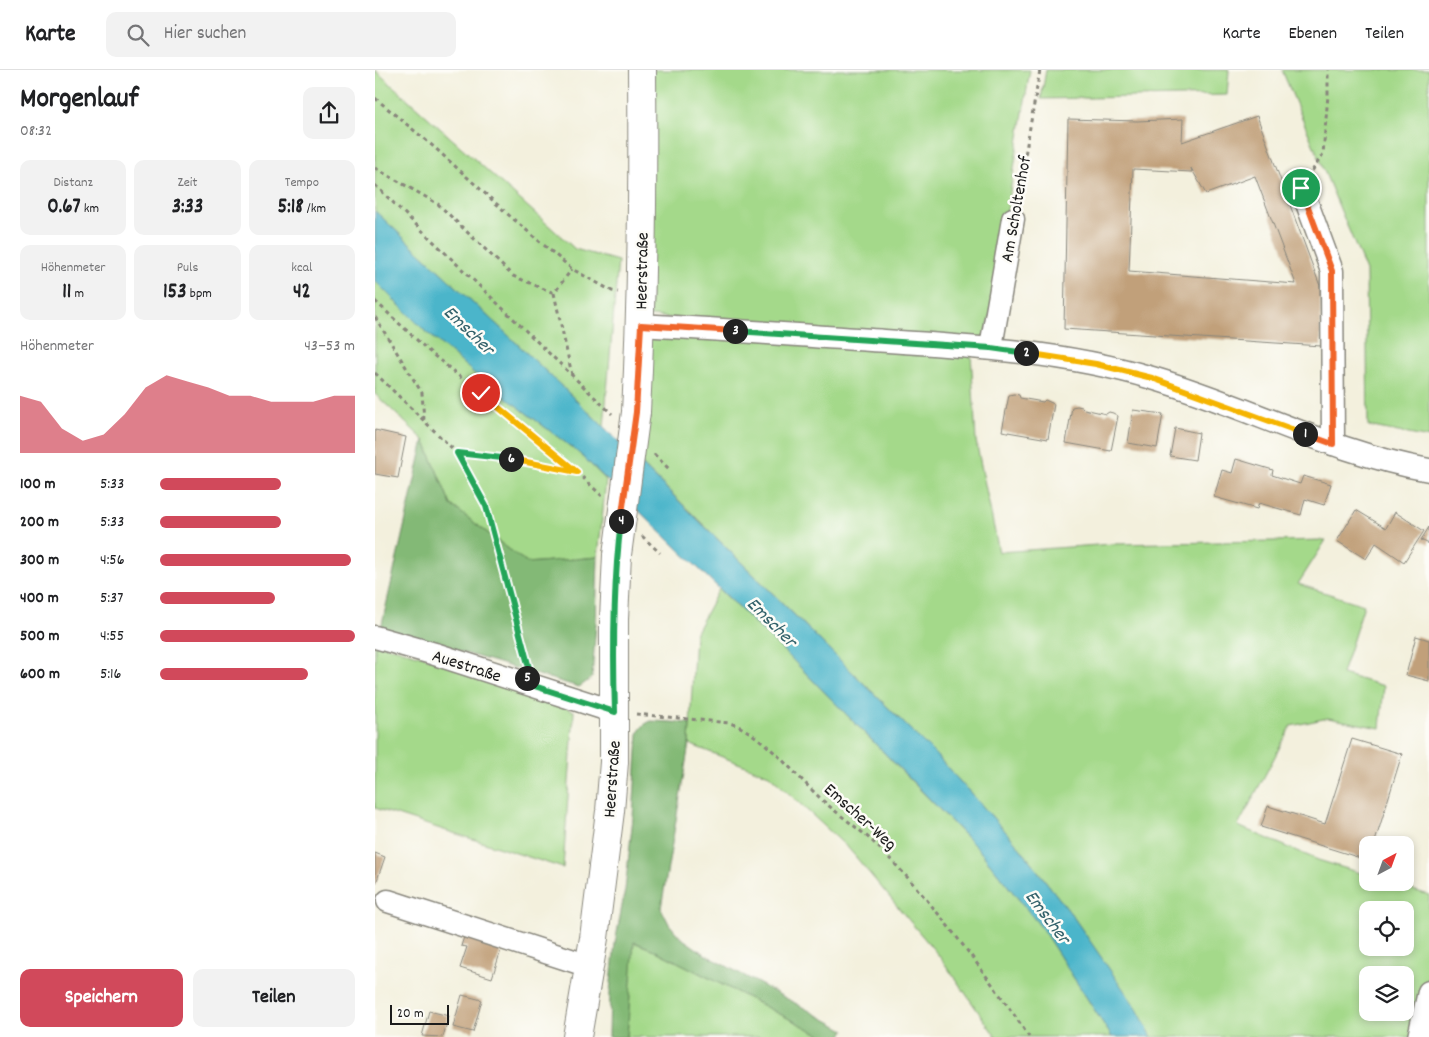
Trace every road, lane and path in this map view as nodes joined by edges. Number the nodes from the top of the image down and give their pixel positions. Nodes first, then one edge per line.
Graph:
1 (642, 70) edge
2 (1040, 70) edge
3 (1328, 70) edge
4 (375, 98) edge
5 (375, 168) edge
6 (375, 185) edge
7 (1301, 188) joint
8 (1013, 218) joint
9 (572, 268) junction
10 (553, 293) junction
11 (641, 296) junction
12 (375, 301) edge
13 (375, 317) edge
14 (641, 325) junction
15 (991, 348) junction
16 (375, 373) edge
17 (572, 375) junction
18 (625, 413) junction
19 (424, 420) junction
20 (1333, 444) junction
21 (648, 449) dead end
22 (457, 453) junction
23 (669, 469) dead end
24 (1429, 470) edge
25 (577, 472) junction
26 (605, 499) dead end
27 (639, 532) dead end
28 (660, 553) dead end
29 (375, 637) edge
30 (525, 683) junction
31 (615, 712) junction
32 (388, 901) dead end
33 (589, 966) junction
34 (1429, 992) edge
35 (577, 1037) edge
36 (1029, 1037) edge
37 (1419, 1037) edge

1 - 11 main road, Heerstraße
2 - 8 path, Am Scholtenhof
3 - 7 path
4 - 9 path
5 - 10 path
6 - 17 path
7 - 20 street
8 - 15 street, Am Scholtenhof
9 - 10 path
9 - 11 path
10 - 17 path
11 - 14 main road, Heerstraße
12 - 25 path
13 - 19 path
14 - 15 street
14 - 18 main road, Heerstraße
15 - 20 street
16 - 19 path
17 - 18 path
18 - 31 main road, Heerstraße, bridge
19 - 22 path
20 - 24 street
21 - 23 path
22 - 25 path
22 - 30 path
25 - 26 path
27 - 28 path
29 - 30 street, Auestraße
30 - 31 street, Auestraße
31 - 33 main road, Heerstraße
31 - 36 path, Emscher-Weg
32 - 33 street
33 - 35 main road, Heerstraße
34 - 37 street

